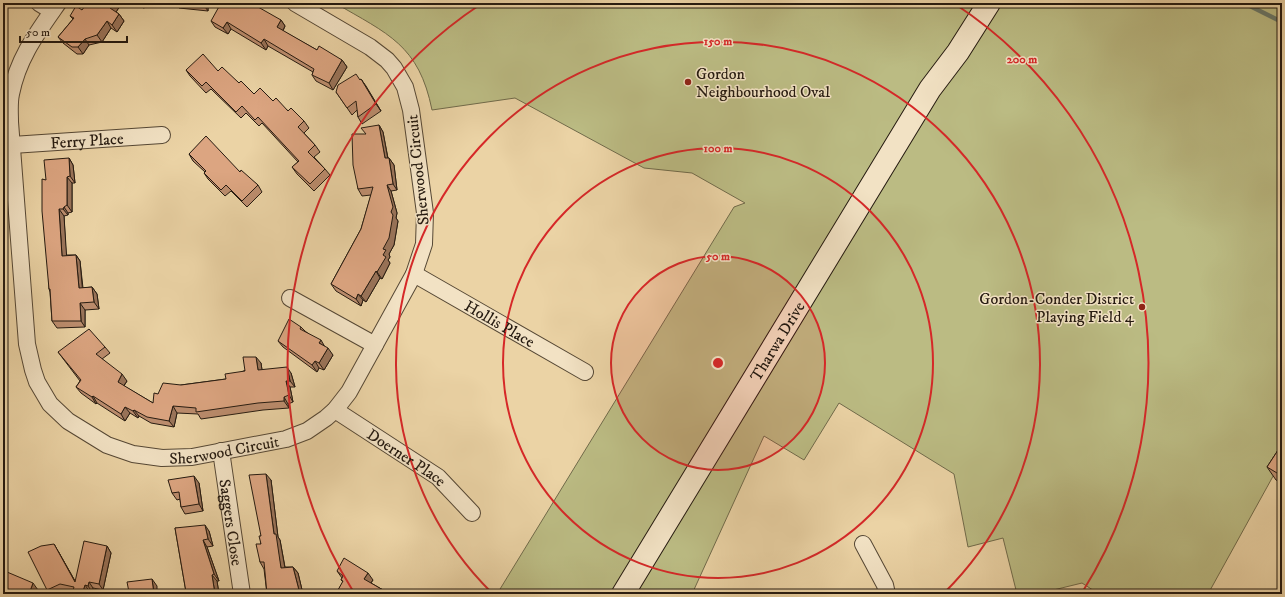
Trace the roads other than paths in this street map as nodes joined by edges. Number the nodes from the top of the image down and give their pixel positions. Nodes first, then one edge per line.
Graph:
1 (295, 3) edge
2 (974, 3) edge
3 (989, 3) edge
4 (50, 6) edge
5 (930, 89) junction
6 (162, 135) dead end
7 (12, 145) junction
8 (414, 274) junction
9 (290, 298) dead end
10 (375, 345) junction
11 (585, 372) dead end
12 (335, 410) junction
13 (221, 451) junction
14 (472, 513) dead end
15 (863, 544) dead end
16 (242, 594) edge
17 (623, 594) edge
18 (887, 594) edge

1 - 8 street, Sherwood Circuit
2 - 5 main road, Tharwa Drive
3 - 5 main road, Tharwa Drive
4 - 7 street, Sherwood Circuit
5 - 17 main road, Tharwa Drive
6 - 7 street, Ferry Place
7 - 13 street, Sherwood Circuit
8 - 10 street, Sherwood Circuit
8 - 11 street, Hollis Place
9 - 10 street
10 - 12 street, Sherwood Circuit
12 - 13 street, Sherwood Circuit
12 - 14 street, Doerner Place
13 - 16 street, Saggers Close
15 - 18 street

